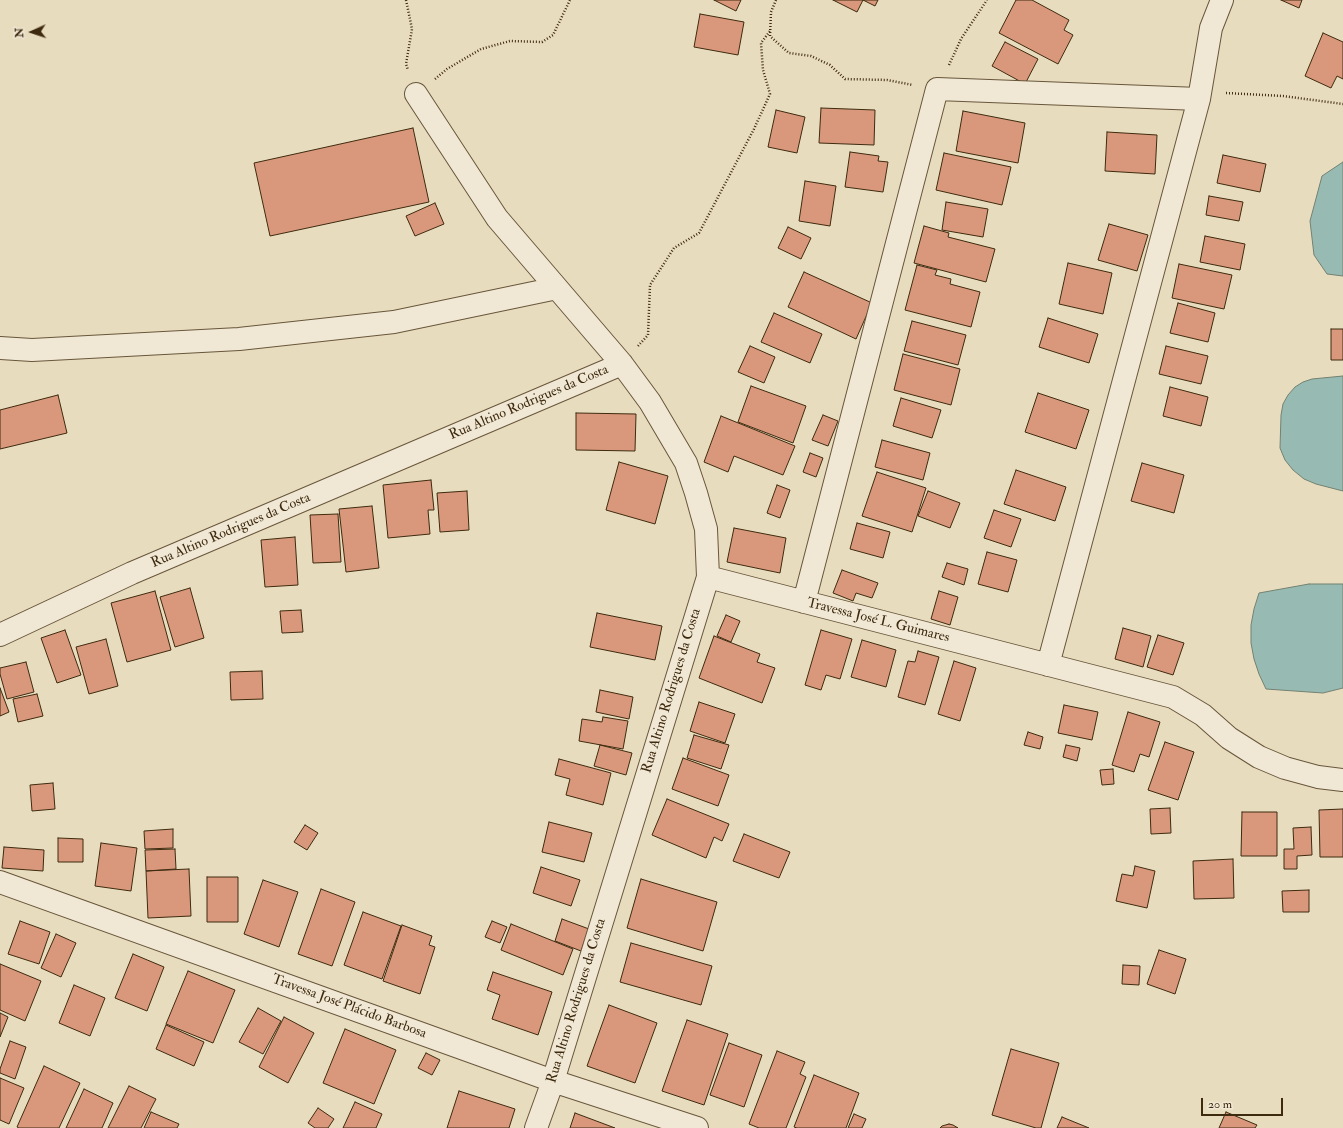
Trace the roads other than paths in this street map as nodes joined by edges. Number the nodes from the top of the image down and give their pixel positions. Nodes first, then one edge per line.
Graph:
1 (1222, 0) edge
2 (416, 94) road end
3 (1199, 95) junction
4 (558, 288) junction
5 (0, 348) edge
6 (622, 364) junction
7 (708, 577) junction
8 (804, 602) junction
9 (0, 635) edge
10 (1048, 666) junction
11 (1343, 780) edge
12 (0, 883) edge
13 (553, 1081) junction
14 (536, 1128) edge
15 (697, 1128) edge

1 - 3 street
2 - 4 street
3 - 8 street
3 - 10 street
4 - 5 street
4 - 6 street
6 - 7 street, Rua Altino Rodrigues da Costa
6 - 9 street, Rua Altino Rodrigues da Costa
7 - 8 street, Travessa José L. Guimares
7 - 13 street, Rua Altino Rodrigues da Costa
8 - 10 street, Travessa José L. Guimares
10 - 11 street, Travessa José L. Guimares
12 - 13 street, Travessa José Plácido Barbosa
13 - 14 street, Rua Altino Rodrigues da Costa
13 - 15 street, Travessa José Plácido Barbosa

